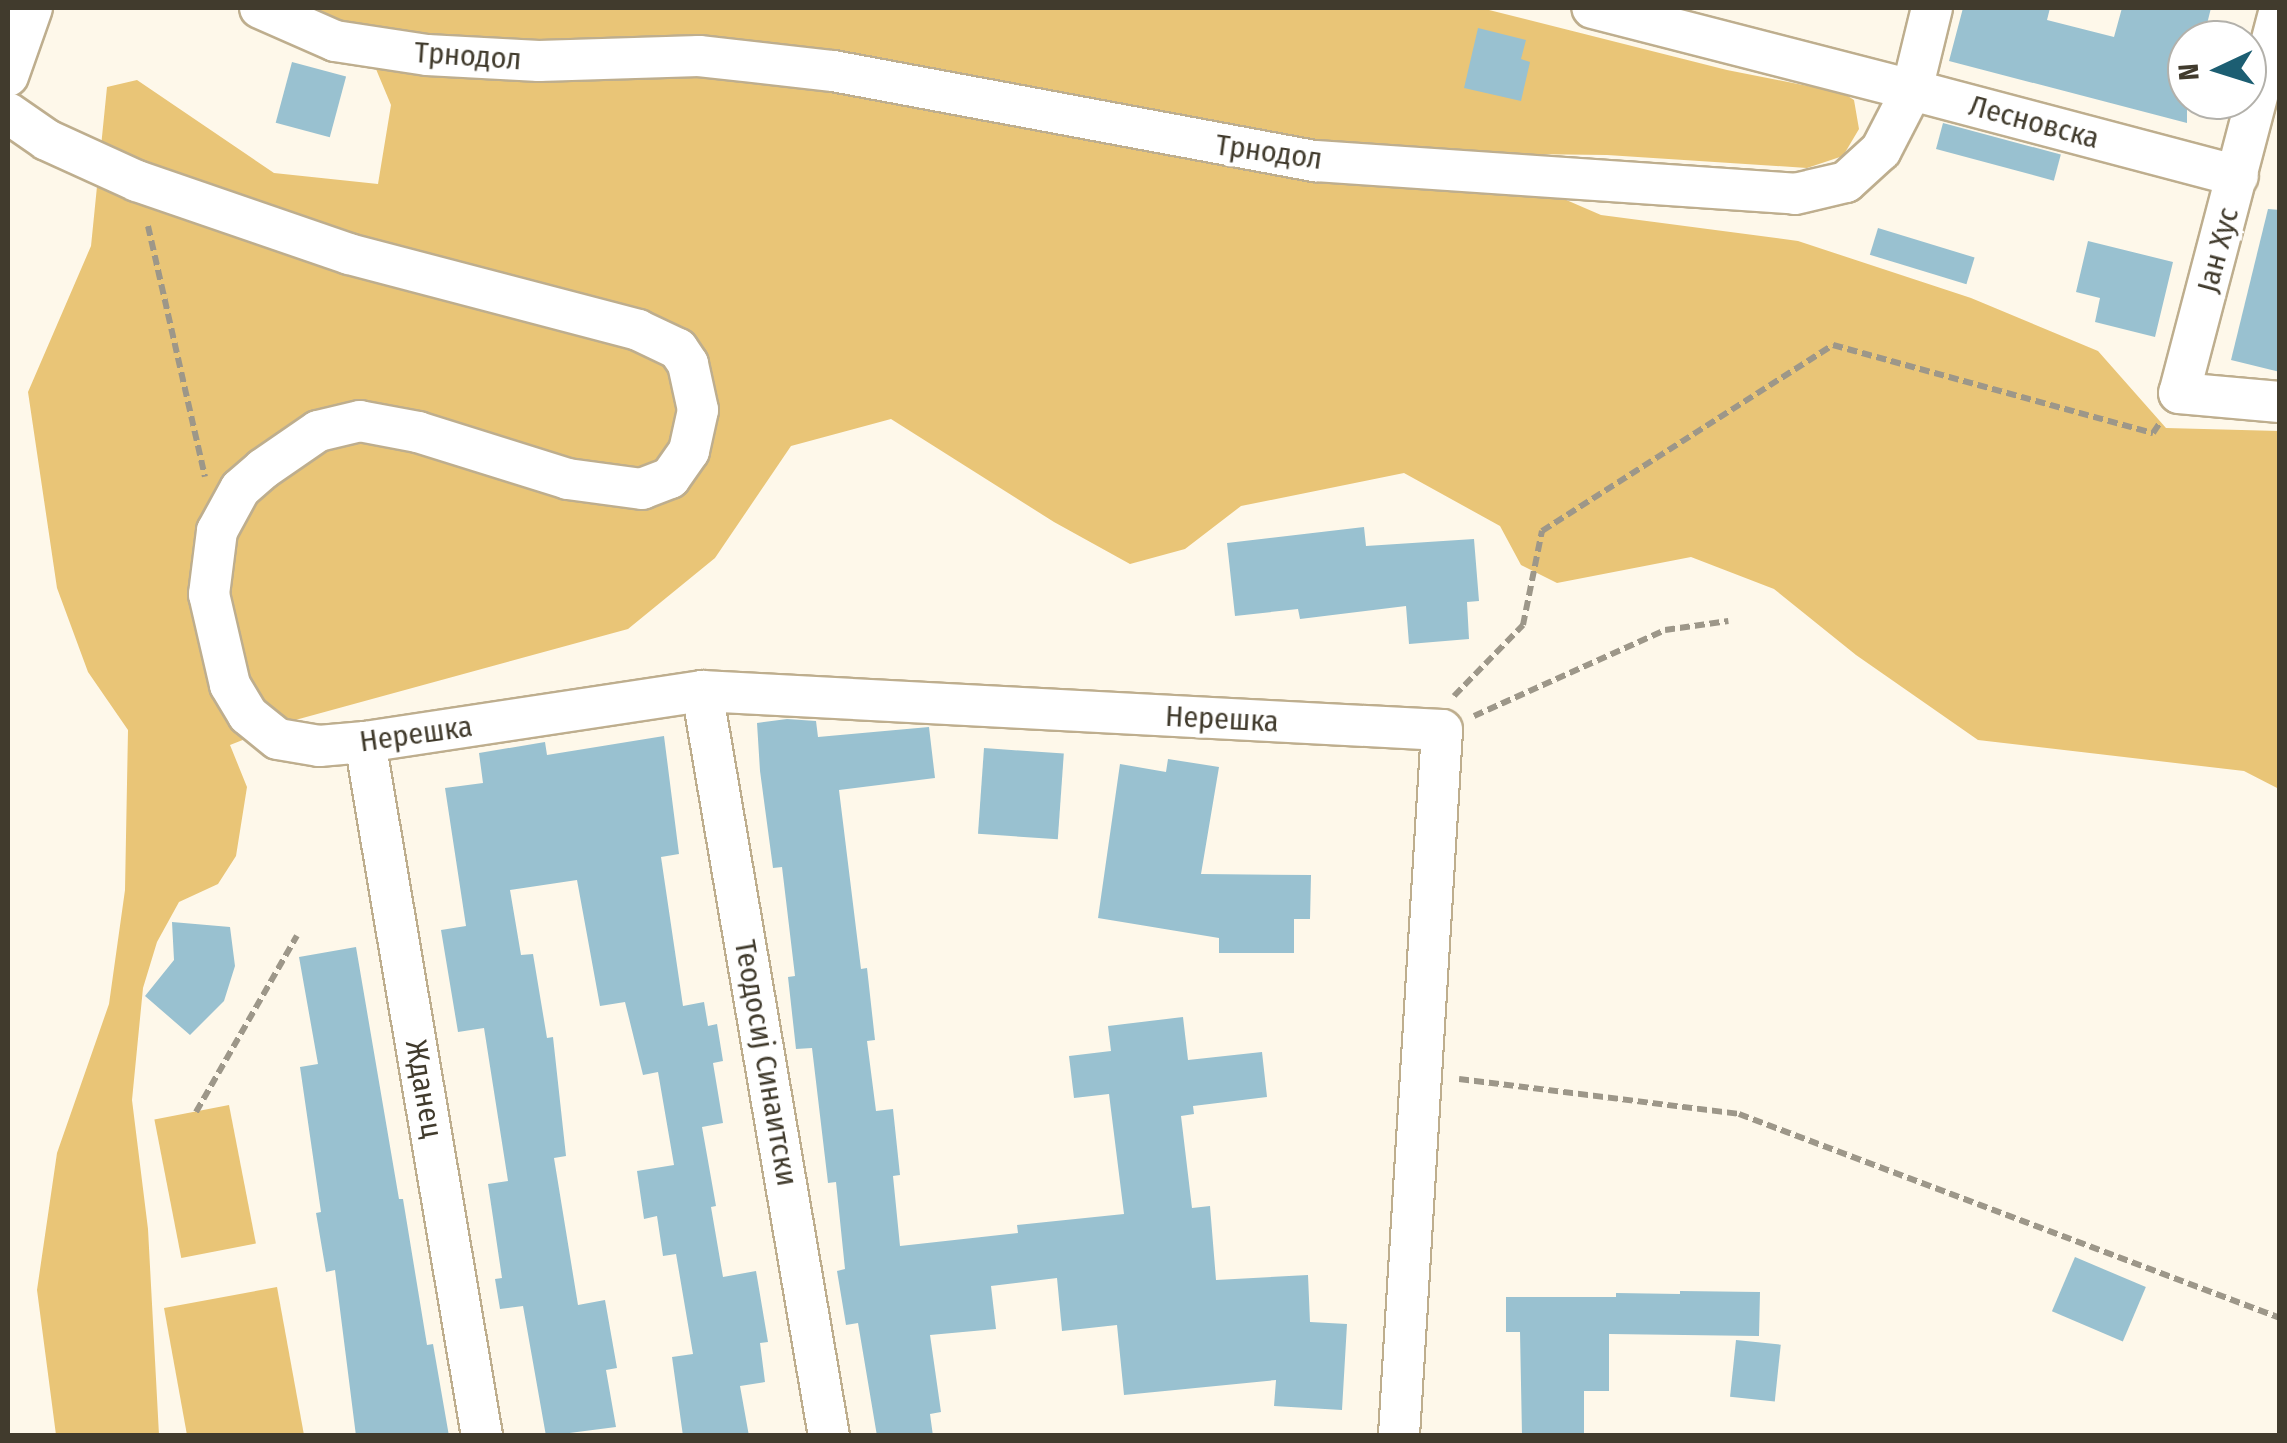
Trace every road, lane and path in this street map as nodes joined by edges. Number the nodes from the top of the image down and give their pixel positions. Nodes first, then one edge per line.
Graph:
1 (32, 8) edge
2 (260, 8) edge
3 (1592, 8) edge
4 (1932, 8) edge
5 (2280, 9) edge
6 (8, 76) edge
7 (1912, 90) junction
8 (8, 113) edge
9 (2238, 176) junction
10 (137, 181) junction
11 (2178, 393) junction
12 (2280, 402) edge
13 (217, 531) junction
14 (1728, 621) dead end
15 (702, 691) junction
16 (1432, 730) junction
17 (365, 742) junction
18 (297, 936) dead end
19 (1418, 1074) junction
20 (196, 1112) dead end
21 (2280, 1318) edge
22 (482, 1436) edge
23 (829, 1436) edge
24 (1399, 1436) edge

1 - 6 street
2 - 7 street, Трнодол
3 - 7 street
4 - 7 street
5 - 9 street, Јан Хус
7 - 9 street, Лесновска
8 - 10 street, Нерешка
9 - 11 street, Јан Хус
10 - 13 path
10 - 13 street, Нерешка
11 - 12 street
11 - 16 path
13 - 17 street, Нерешка
14 - 16 path
15 - 16 street, Нерешка
15 - 17 street, Нерешка
15 - 23 street, Теодосиј Синаитски
16 - 19 street
17 - 22 street, Жданец
18 - 20 path
19 - 21 path
19 - 24 street

